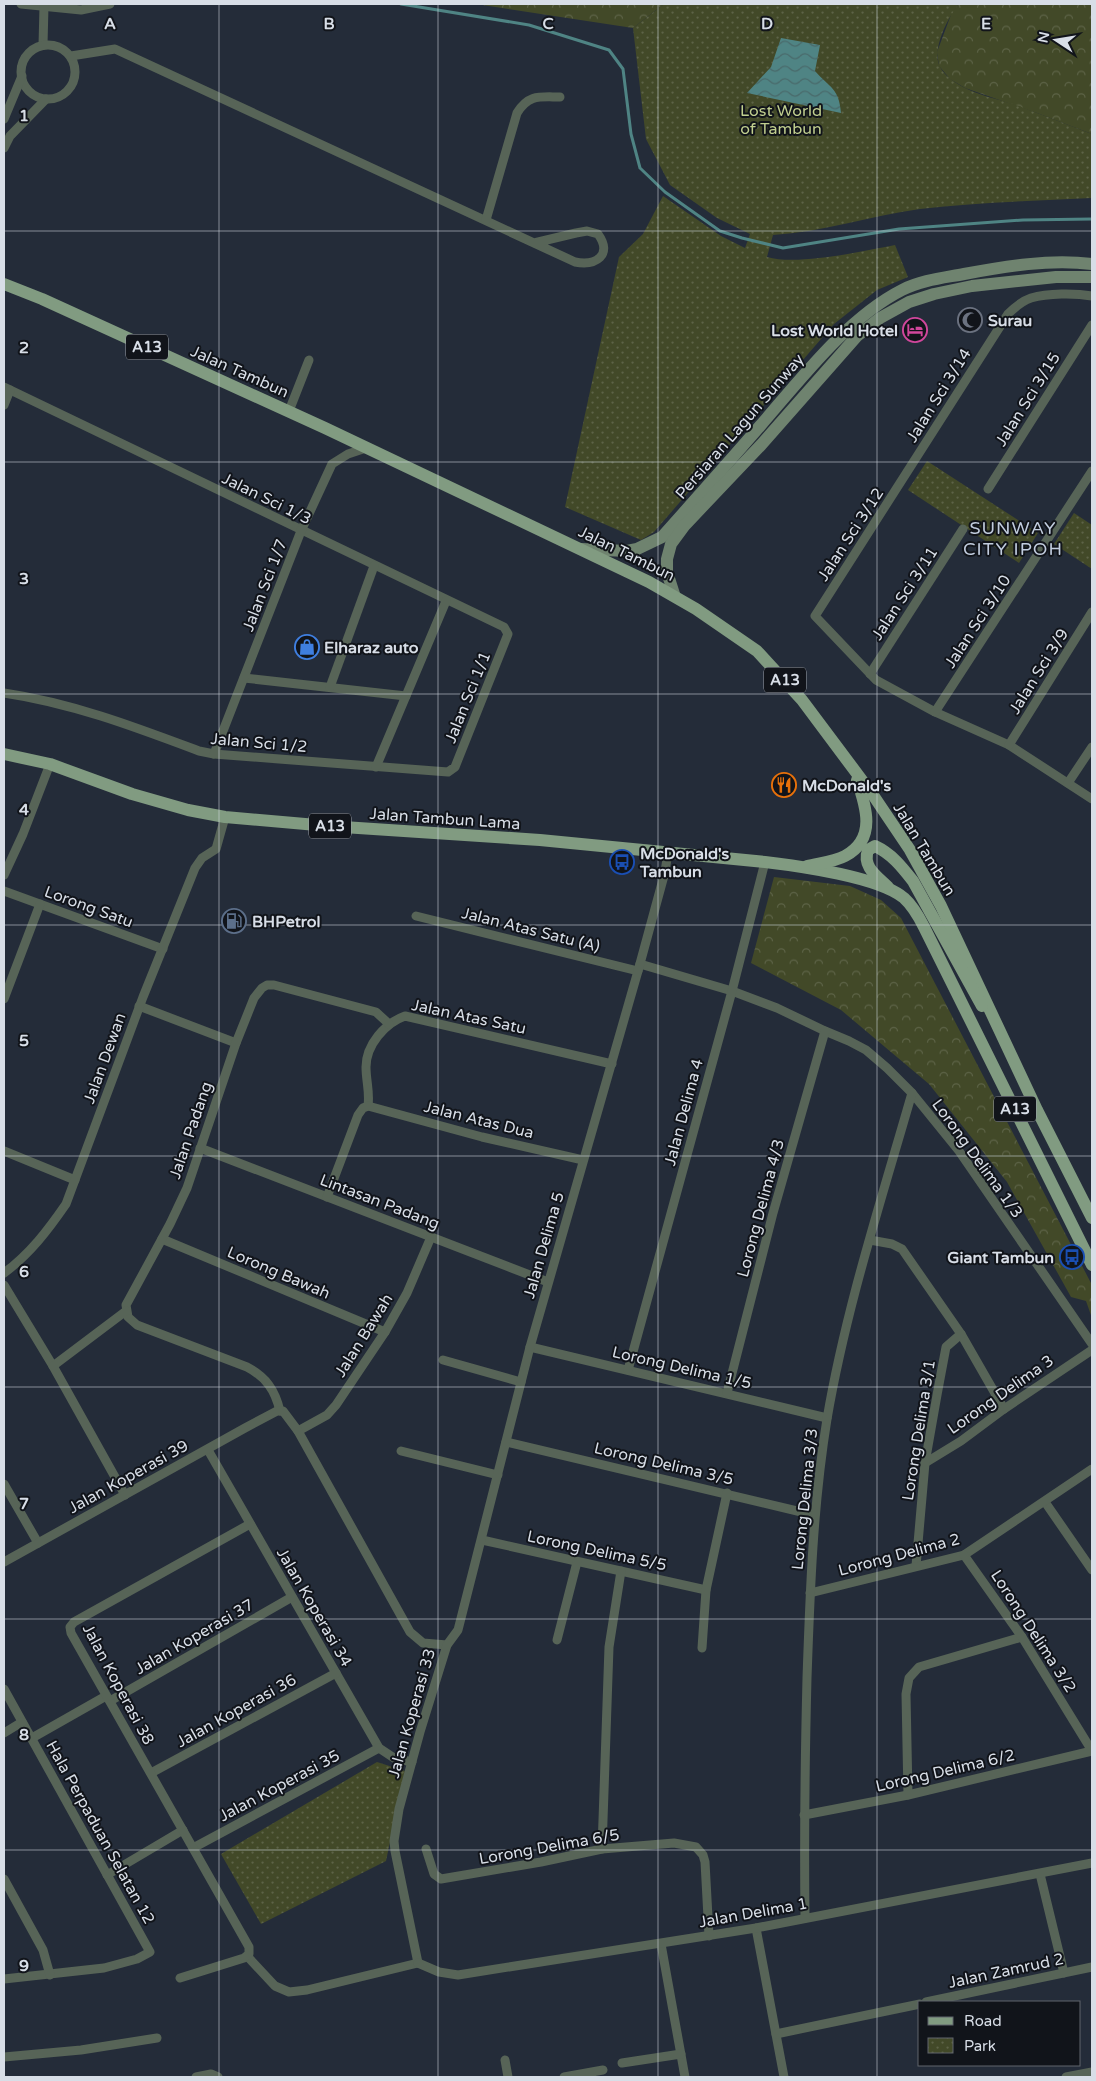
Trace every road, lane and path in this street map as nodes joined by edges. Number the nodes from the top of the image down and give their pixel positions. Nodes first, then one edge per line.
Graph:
1 (21, 4) edge
2 (110, 4) edge
3 (44, 6) junction
4 (43, 46) junction
5 (71, 56) junction
6 (22, 76) junction
7 (560, 97) dead end
8 (46, 99) junction
9 (4, 120) edge
10 (4, 148) edge
11 (486, 220) junction
12 (534, 243) junction
13 (1092, 264) edge
14 (1092, 276) edge
15 (4, 284) edge
16 (1092, 296) edge
17 (1092, 325) edge
18 (310, 360) dead end
19 (7, 389) edge
20 (4, 405) edge
21 (289, 411) junction
22 (366, 448) junction
23 (910, 468) joint
24 (1092, 471) edge
25 (988, 489) dead end
26 (963, 529) dead end
27 (301, 531) junction
28 (581, 549) junction
29 (374, 566) junction
30 (674, 594) junction
31 (446, 601) junction
32 (1092, 612) edge
33 (505, 640) joint
34 (870, 674) junction
35 (244, 678) junction
36 (330, 687) junction
37 (4, 693) edge
38 (406, 696) junction
39 (935, 712) junction
40 (1009, 745) junction
41 (1092, 746) edge
42 (4, 754) edge
43 (214, 754) junction
44 (50, 764) junction
45 (456, 764) joint
46 (376, 767) junction
47 (854, 771) junction
48 (1068, 783) junction
49 (1092, 799) edge
50 (225, 817) junction
51 (668, 852) junction
52 (762, 862) junction
53 (802, 867) junction
54 (4, 875) edge
55 (890, 889) junction
56 (4, 891) edge
57 (40, 904) junction
58 (416, 916) dead end
59 (163, 949) junction
60 (639, 968) junction
61 (297, 991) joint
62 (732, 991) junction
63 (4, 995) edge
64 (140, 1006) junction
65 (389, 1024) junction
66 (825, 1031) junction
67 (1003, 1034) junction
68 (236, 1043) junction
69 (612, 1064) junction
70 (912, 1093) junction
71 (368, 1106) junction
72 (200, 1148) junction
73 (4, 1151) edge
74 (583, 1160) junction
75 (75, 1180) junction
76 (327, 1197) junction
77 (1092, 1218) edge
78 (431, 1237) junction
79 (162, 1239) junction
80 (870, 1240) junction
81 (1092, 1265) edge
82 (4, 1273) edge
83 (548, 1282) junction
84 (4, 1285) edge
85 (126, 1311) junction
86 (385, 1332) junction
87 (960, 1334) junction
88 (1092, 1344) edge
89 (530, 1347) junction
90 (1092, 1350) edge
91 (443, 1360) dead end
92 (53, 1366) junction
93 (628, 1370) junction
94 (521, 1382) junction
95 (728, 1393) junction
96 (1004, 1409) junction
97 (280, 1410) junction
98 (827, 1418) junction
99 (298, 1431) junction
100 (506, 1442) junction
101 (208, 1450) junction
102 (401, 1452) dead end
103 (925, 1463) junction
104 (1092, 1469) edge
105 (498, 1475) junction
106 (4, 1484) edge
107 (727, 1493) junction
108 (125, 1495) junction
109 (1045, 1502) junction
110 (814, 1515) junction
111 (250, 1524) junction
112 (482, 1540) junction
113 (38, 1543) junction
114 (964, 1555) junction
115 (4, 1562) edge
116 (578, 1562) junction
117 (916, 1566) junction
118 (1092, 1570) edge
119 (621, 1571) junction
120 (706, 1590) junction
121 (810, 1593) junction
122 (292, 1597) junction
123 (1022, 1636) junction
124 (557, 1640) dead end
125 (447, 1645) junction
126 (702, 1648) dead end
127 (336, 1673) junction
128 (4, 1688) edge
129 (108, 1698) junction
130 (22, 1722) junction
131 (4, 1733) edge
132 (32, 1738) junction
133 (379, 1748) junction
134 (1092, 1751) edge
135 (412, 1762) junction
136 (151, 1773) junction
137 (908, 1796) junction
138 (804, 1815) junction
139 (183, 1830) junction
140 (194, 1848) junction
141 (426, 1849) dead end
142 (602, 1849) junction
143 (1092, 1862) edge
144 (1040, 1874) junction
145 (107, 1875) junction
146 (4, 1879) edge
147 (805, 1918) junction
148 (756, 1928) junction
149 (709, 1936) junction
150 (661, 1944) junction
151 (247, 1956) junction
152 (418, 1963) junction
153 (1092, 1966) edge
154 (1064, 1973) junction
155 (50, 1974) junction
156 (180, 1978) dead end
157 (4, 1980) edge
158 (931, 2001) edge
159 (918, 2004) edge
160 (776, 2034) junction
161 (157, 2038) dead end
162 (681, 2054) junction
163 (4, 2058) edge
164 (505, 2060) dead end
165 (622, 2063) dead end
166 (603, 2070) dead end
167 (1092, 2072) edge
168 (196, 2077) edge
169 (218, 2077) edge
170 (508, 2077) edge
171 (564, 2077) edge
172 (685, 2077) edge
173 (784, 2077) edge
174 (1066, 2077) edge

1 - 3 street
2 - 3 street
3 - 4 street
4 - 5 street
4 - 6 street
5 - 8 street
5 - 11 street
6 - 8 street
6 - 9 street
7 - 11 street
8 - 10 street
11 - 12 street
12 - 12 street
13 - 28 main road, Persiaran Lagun Sunway
14 - 30 main road, Persiaran Lagun Sunway
15 - 21 main road, Jalan Tambun / A13
16 - 23 street, Jalan Sci 3/14
17 - 25 street, Jalan Sci 3/15
18 - 21 street
19 - 20 street
19 - 27 street, Jalan Sci 1/3
21 - 22 main road, Jalan Tambun / A13
22 - 27 street, Jalan Sci 1/7
22 - 28 main road, Jalan Tambun / A13
23 - 34 street, Jalan Sci 3/12
24 - 39 street, Jalan Sci 3/10
26 - 34 street, Jalan Sci 3/11
27 - 29 street, Jalan Sci 1/3
27 - 35 street, Jalan Sci 1/7
28 - 30 main road, Jalan Tambun / A13
29 - 31 street, Jalan Sci 1/3
29 - 36 street
30 - 47 main road, Jalan Tambun / A13
31 - 33 street, Jalan Sci 1/3
31 - 38 street
32 - 40 street, Jalan Sci 3/9
33 - 45 street, Jalan Sci 1/1
34 - 39 street
35 - 36 street
35 - 43 street, Jalan Sci 1/7
36 - 38 street
37 - 43 street, Jalan Sci 1/2
38 - 46 street
39 - 40 street
40 - 48 street
41 - 48 street
42 - 44 main road, Jalan Tambun Lama / A13
43 - 46 street, Jalan Sci 1/2
44 - 50 main road, Jalan Tambun Lama / A13
44 - 54 street
45 - 46 street, Jalan Sci 1/2
47 - 53 main road
47 - 67 main road, Jalan Tambun / A13
48 - 49 street
50 - 51 main road, Jalan Tambun Lama / A13
50 - 59 street, Jalan Dewan
51 - 52 main road, Jalan Tambun Lama / A13
51 - 60 street, Jalan Delima 5
52 - 53 main road, Jalan Tambun Lama / A13
52 - 62 street, Jalan Delima 4
53 - 55 main road, Jalan Tambun Lama
55 - 67 main road
55 - 81 main road, A13
56 - 57 street, Lorong Satu
57 - 59 street, Lorong Satu
57 - 63 street
58 - 60 street, Jalan Atas Satu (A)
59 - 64 street, Jalan Dewan
60 - 62 street, Lorong Delima 1/3
60 - 69 street, Jalan Delima 5
61 - 65 street, Jalan Atas Satu
61 - 68 street, Jalan Padang
62 - 66 street, Lorong Delima 1/3
62 - 93 street, Jalan Delima 4
64 - 68 street
64 - 75 street, Jalan Dewan
65 - 69 street, Jalan Atas Satu
65 - 71 street
66 - 70 street, Lorong Delima 1/3
66 - 95 street, Lorong Delima 4/3
67 - 77 main road, Jalan Tambun / A13
68 - 72 street, Jalan Padang
69 - 74 street, Jalan Delima 5
70 - 80 street, Lorong Delima 3/3
70 - 88 street, Lorong Delima 1/3
71 - 74 street, Jalan Atas Dua
71 - 76 street
72 - 76 street, Lintasan Padang
72 - 79 street, Jalan Padang
73 - 75 street
74 - 83 street, Jalan Delima 5
75 - 82 street, Jalan Dewan
76 - 78 street, Lintasan Padang
78 - 83 street, Lintasan Padang
78 - 86 street, Jalan Bawah
79 - 85 street, Jalan Padang
79 - 86 street, Lorong Bawah
80 - 87 street
80 - 98 street, Lorong Delima 3/3
83 - 89 street, Jalan Delima 5
84 - 92 street
85 - 92 street
85 - 97 street, Jalan Koperasi 33
86 - 99 street, Jalan Bawah
87 - 96 street
87 - 103 street, Lorong Delima 3/1
89 - 93 street, Lorong Delima 1/5
89 - 94 street, Jalan Delima 5
90 - 96 street, Lorong Delima 3
91 - 94 street
92 - 108 street
93 - 95 street, Lorong Delima 1/5
94 - 100 street, Jalan Delima 5
95 - 98 street, Lorong Delima 1/5
96 - 103 street, Lorong Delima 3
97 - 99 street, Jalan Koperasi 33
97 - 101 street, Jalan Koperasi 39
98 - 110 street, Lorong Delima 3/3
99 - 125 street, Jalan Koperasi 33
100 - 105 street, Jalan Delima 5
100 - 107 street, Lorong Delima 3/5
101 - 108 street, Jalan Koperasi 39
101 - 111 street, Jalan Koperasi 34
102 - 105 street
103 - 117 street, Lorong Delima 3/1
104 - 109 street, Lorong Delima 2
105 - 112 street, Jalan Delima 5
106 - 113 street
107 - 110 street, Lorong Delima 3/5
107 - 120 street
108 - 113 street, Jalan Koperasi 39
109 - 114 street, Lorong Delima 2
109 - 118 street
110 - 121 street, Lorong Delima 3/3
111 - 122 street, Jalan Koperasi 34
111 - 129 street, Jalan Koperasi 38
112 - 116 street, Lorong Delima 5/5
112 - 125 street, Jalan Delima 5
113 - 115 street, Jalan Koperasi 39
114 - 117 street, Lorong Delima 2
114 - 123 street, Lorong Delima 3/2
116 - 119 street, Lorong Delima 5/5
116 - 124 street
117 - 121 street, Lorong Delima 2
119 - 120 street, Lorong Delima 5/5
119 - 142 street
120 - 126 street
121 - 138 street, Lorong Delima 3/3
122 - 127 street, Jalan Koperasi 34
122 - 129 street, Jalan Koperasi 37
123 - 134 street, Lorong Delima 3/2
123 - 137 street
125 - 135 street, Jalan Koperasi 33
127 - 133 street, Jalan Koperasi 34
127 - 136 street, Jalan Koperasi 36
128 - 130 street, Hala Perpaduan Selatan 12
129 - 132 street, Jalan Koperasi 37
129 - 136 street, Jalan Koperasi 38
130 - 131 street
130 - 132 street, Hala Perpaduan Selatan 12
132 - 145 street, Hala Perpaduan Selatan 12
133 - 135 street
133 - 140 street, Jalan Koperasi 35
134 - 137 street, Lorong Delima 6/2
135 - 152 street, Jalan Koperasi 33
136 - 139 street, Jalan Koperasi 38
137 - 138 street, Lorong Delima 6/2
138 - 147 street, Lorong Delima 3/3
139 - 140 street, Jalan Koperasi 38
139 - 145 street
140 - 151 street, Jalan Koperasi 38
141 - 142 street, Lorong Delima 6/5
142 - 149 street, Lorong Delima 6/5
143 - 144 street, Jalan Delima 1
144 - 147 street, Jalan Delima 1
144 - 154 street
145 - 155 street, Hala Perpaduan Selatan 12
146 - 155 street
147 - 148 street, Jalan Delima 1
148 - 149 street, Jalan Delima 1
148 - 160 street
149 - 150 street, Jalan Delima 1
150 - 152 street, Jalan Delima 1
150 - 162 street
151 - 152 street
151 - 156 street
153 - 154 street, Jalan Zamrud 2
154 - 158 street, Jalan Zamrud 2
155 - 157 street
159 - 160 street
160 - 173 street
161 - 163 street
162 - 165 street
162 - 172 street
164 - 170 street
166 - 171 street
167 - 174 street
168 - 169 street

